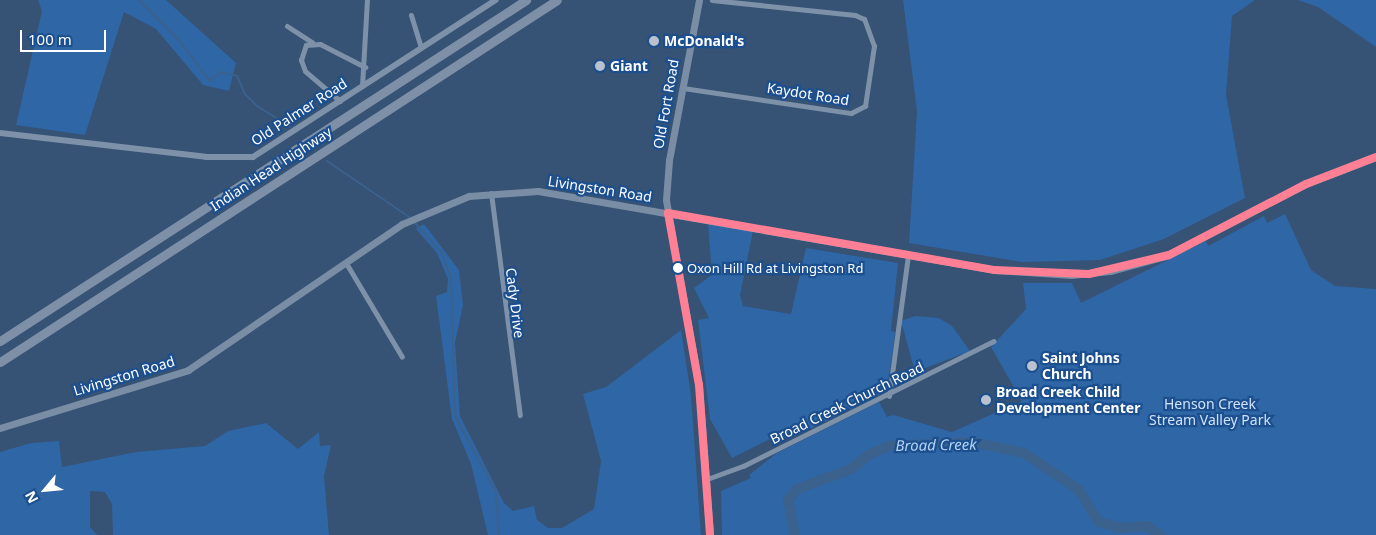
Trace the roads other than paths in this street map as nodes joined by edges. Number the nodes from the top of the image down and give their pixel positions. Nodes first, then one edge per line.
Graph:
1 (367, 0) edge
2 (496, 0) edge
3 (526, 0) edge
4 (557, 0) edge
5 (699, 0) edge
6 (712, 0) edge
7 (411, 14) dead end
8 (287, 26) dead end
9 (312, 42) junction
10 (421, 48) junction
11 (365, 66) junction
12 (362, 86) junction
13 (683, 88) junction
14 (340, 101) junction
15 (0, 133) edge
16 (1376, 157) edge
17 (490, 193) junction
18 (668, 213) junction
19 (908, 255) junction
20 (346, 263) junction
21 (0, 341) edge
22 (994, 341) dead end
23 (402, 357) dead end
24 (0, 362) edge
25 (890, 396) junction
26 (520, 415) dead end
27 (0, 428) edge
28 (707, 478) junction
29 (710, 535) edge

1 - 11 street
2 - 10 street, Old Palmer Road
3 - 21 highway, Indian Head Highway
4 - 24 highway, Indian Head Highway
5 - 13 main road, Old Fort Road
6 - 13 street, Kaydot Road
7 - 10 street
8 - 9 street
9 - 11 street
9 - 14 street
10 - 12 street, Old Palmer Road
11 - 12 street
12 - 14 street, Old Palmer Road
13 - 18 main road, Old Fort Road
14 - 15 street, Old Palmer Road
16 - 19 main road, Livingston Road
17 - 18 main road, Livingston Road
17 - 20 main road, Livingston Road
17 - 26 street, Cady Drive
18 - 19 main road, Livingston Road
18 - 28 main road, Old Fort Road
19 - 25 street
20 - 23 street
20 - 27 main road, Livingston Road
22 - 25 street, Broad Creek Church Road
25 - 28 street, Broad Creek Church Road
28 - 29 main road, Old Fort Road

